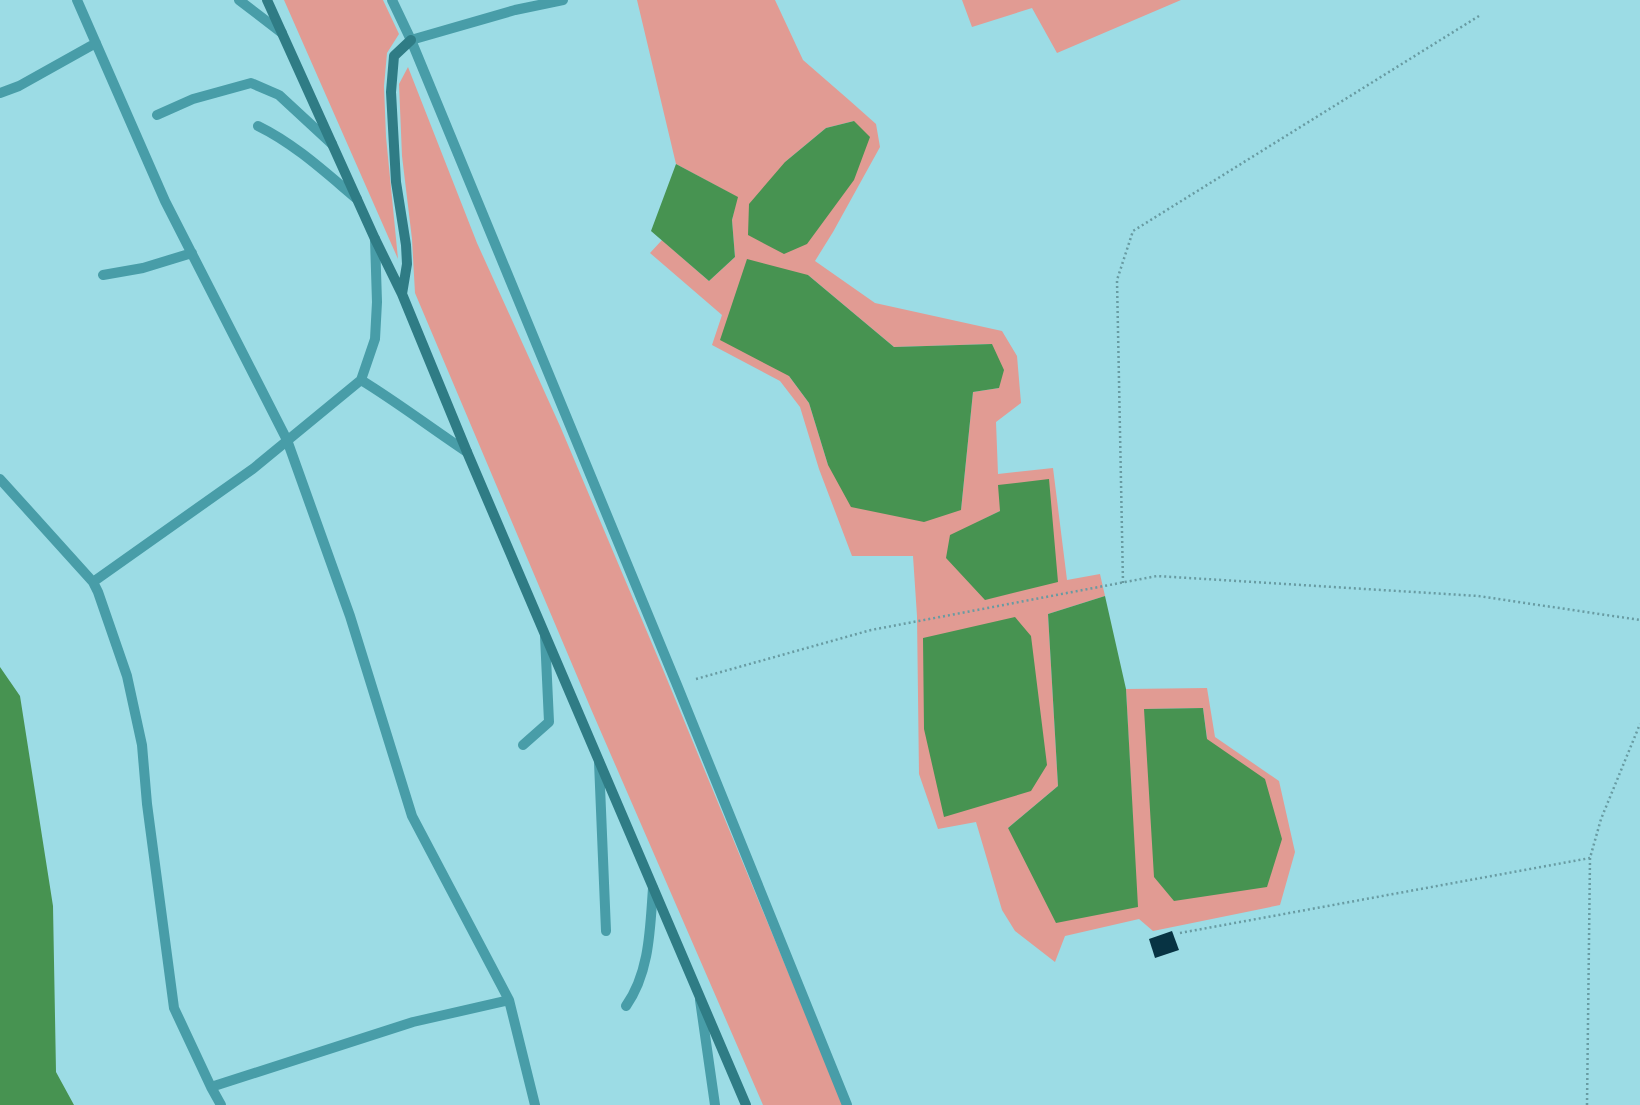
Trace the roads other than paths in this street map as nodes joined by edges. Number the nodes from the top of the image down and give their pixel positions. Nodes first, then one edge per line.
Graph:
1 (77, 0) edge
2 (239, 0) edge
3 (267, 0) edge
4 (392, 0) edge
5 (563, 0) edge
6 (282, 33) junction
7 (411, 40) junction
8 (96, 43) junction
9 (0, 93) edge
10 (157, 115) dead end
11 (258, 126) dead end
12 (332, 144) junction
13 (357, 199) junction
14 (375, 239) junction
15 (192, 252) junction
16 (103, 275) dead end
17 (402, 294) junction
18 (361, 380) junction
19 (287, 440) junction
20 (467, 452) junction
21 (0, 479) edge
22 (93, 582) junction
23 (545, 636) junction
24 (523, 745) dead end
25 (599, 762) junction
26 (653, 888) junction
27 (606, 931) dead end
28 (699, 996) junction
29 (509, 1000) junction
30 (626, 1006) dead end
31 (211, 1087) junction
32 (221, 1105) edge
33 (536, 1105) edge
34 (715, 1105) edge
35 (746, 1105) edge
36 (847, 1105) edge

1 - 8 street
2 - 6 street
3 - 6 main road
4 - 7 street
5 - 7 street
6 - 12 main road
7 - 17 main road
7 - 36 street
8 - 9 street
8 - 15 street
10 - 12 street
11 - 13 street
12 - 13 main road
13 - 14 main road
14 - 17 main road
14 - 18 street
15 - 16 street
15 - 19 street
17 - 20 main road
18 - 19 street
18 - 20 street
19 - 22 street
19 - 29 street
20 - 23 main road
21 - 22 street
22 - 31 street
23 - 24 street
23 - 25 main road
25 - 26 main road
25 - 27 street
26 - 28 main road
26 - 30 street
28 - 34 street
28 - 35 main road
29 - 31 street
29 - 33 street
31 - 32 street

